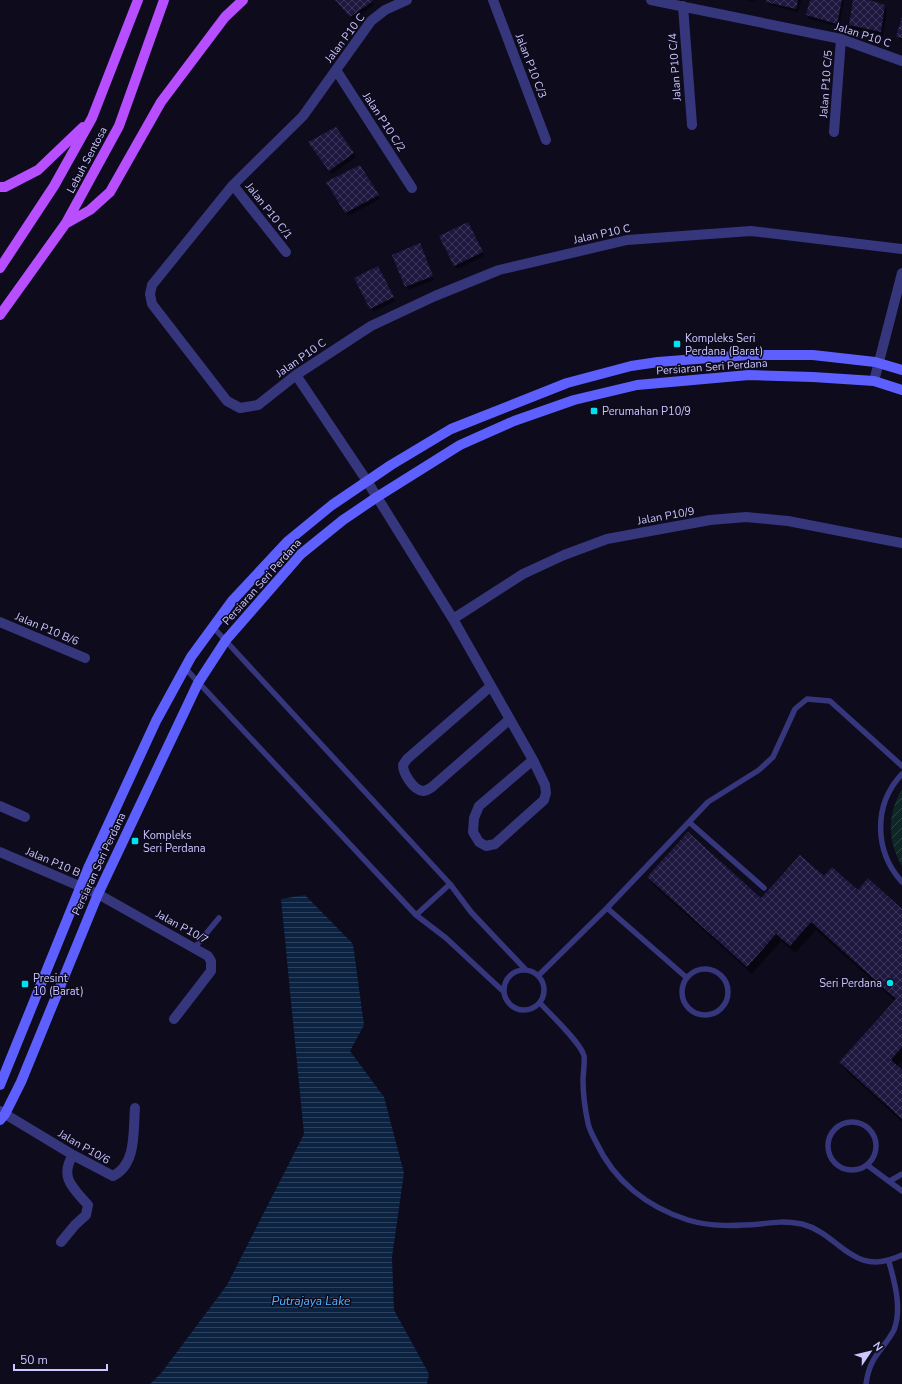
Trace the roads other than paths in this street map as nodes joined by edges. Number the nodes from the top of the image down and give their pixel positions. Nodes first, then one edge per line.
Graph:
1 (138, 0) edge
2 (164, 0) edge
3 (243, 0) edge
4 (407, 0) edge
5 (493, 0) edge
6 (651, 0) edge
7 (683, 6) junction
8 (841, 39) junction
9 (902, 61) edge
10 (336, 70) junction
11 (92, 118) junction
12 (692, 125) dead end
13 (834, 132) dead end
14 (546, 140) dead end
15 (233, 185) junction
16 (0, 187) edge
17 (412, 188) dead end
18 (66, 223) junction
19 (902, 249) edge
20 (286, 252) dead end
21 (0, 268) edge
22 (902, 273) edge
23 (0, 315) edge
24 (878, 363) junction
25 (902, 370) edge
26 (296, 375) junction
27 (874, 381) junction
28 (902, 390) edge
29 (368, 481) junction
30 (377, 496) junction
31 (902, 543) edge
32 (453, 619) junction
33 (0, 622) edge
34 (213, 627) junction
35 (226, 640) junction
36 (85, 658) dead end
37 (185, 668) junction
38 (198, 683) junction
39 (491, 686) junction
40 (510, 719) junction
41 (533, 760) junction
42 (902, 766) edge
43 (902, 774) edge
44 (0, 806) edge
45 (25, 817) dead end
46 (689, 822) junction
47 (0, 852) edge
48 (902, 882) edge
49 (450, 884) junction
50 (81, 887) junction
51 (764, 888) dead end
52 (98, 894) junction
53 (606, 908) junction
54 (416, 915) junction
55 (220, 918) dead end
56 (195, 947) junction
57 (525, 969) junction
58 (538, 975) junction
59 (687, 978) junction
60 (504, 992) junction
61 (540, 1003) junction
62 (174, 1020) dead end
63 (0, 1085) edge
64 (135, 1108) dead end
65 (2, 1115) edge
66 (73, 1155) junction
67 (867, 1165) junction
68 (902, 1174) edge
69 (890, 1181) junction
70 (902, 1191) edge
71 (61, 1242) dead end
72 (902, 1255) edge
73 (889, 1262) junction
74 (866, 1384) edge

1 - 11 main road, Lebuh Sentosa
2 - 18 main road, Lebuh Sentosa
3 - 18 main road
4 - 10 street, Jalan P10 C
5 - 14 street, Jalan P10 C/3
6 - 7 street, Jalan P10 C
7 - 8 street, Jalan P10 C
7 - 12 street, Jalan P10 C/4
8 - 9 street, Jalan P10 C
8 - 13 street, Jalan P10 C/5
10 - 15 street, Jalan P10 C
10 - 17 street, Jalan P10 C/2
11 - 16 main road
11 - 21 main road, Lebuh Sentosa
15 - 20 street, Jalan P10 C/1
15 - 26 street, Jalan P10 C
18 - 23 main road, Lebuh Sentosa
19 - 26 street, Jalan P10 C
22 - 24 street
24 - 25 street, Persiaran Seri Perdana
24 - 27 street
24 - 29 street, Persiaran Seri Perdana
26 - 29 street
27 - 28 street, Persiaran Seri Perdana
27 - 30 street, Persiaran Seri Perdana
29 - 30 street
29 - 34 street, Persiaran Seri Perdana
30 - 32 street
30 - 35 street, Persiaran Seri Perdana
31 - 32 street, Jalan P10/9
32 - 39 street
33 - 36 street, Jalan P10 B/6
34 - 35 lane
34 - 37 street, Persiaran Seri Perdana
35 - 38 street, Persiaran Seri Perdana
35 - 49 lane
37 - 38 lane
37 - 50 street, Persiaran Seri Perdana
38 - 52 street, Persiaran Seri Perdana
38 - 54 lane
39 - 40 street
39 - 40 street
40 - 41 street
41 - 41 street
42 - 46 lane
43 - 48 lane
44 - 45 street
46 - 51 lane
46 - 53 lane
47 - 50 street, Jalan P10 B
49 - 54 lane
49 - 57 lane
50 - 52 street, Jalan P10 B
50 - 63 street, Persiaran Seri Perdana
52 - 56 street, Jalan P10/7
52 - 65 street, Persiaran Seri Perdana
53 - 58 lane
53 - 59 lane
54 - 60 lane
55 - 56 lane
56 - 62 street, Jalan P10/7
57 - 58 lane
57 - 60 lane
58 - 61 lane
59 - 59 lane
60 - 61 lane
61 - 73 lane
64 - 66 street, Jalan P10/6
65 - 66 street, Jalan P10/6
66 - 71 street
67 - 67 lane
67 - 69 lane
68 - 69 lane
69 - 70 lane
72 - 73 lane
73 - 74 lane

